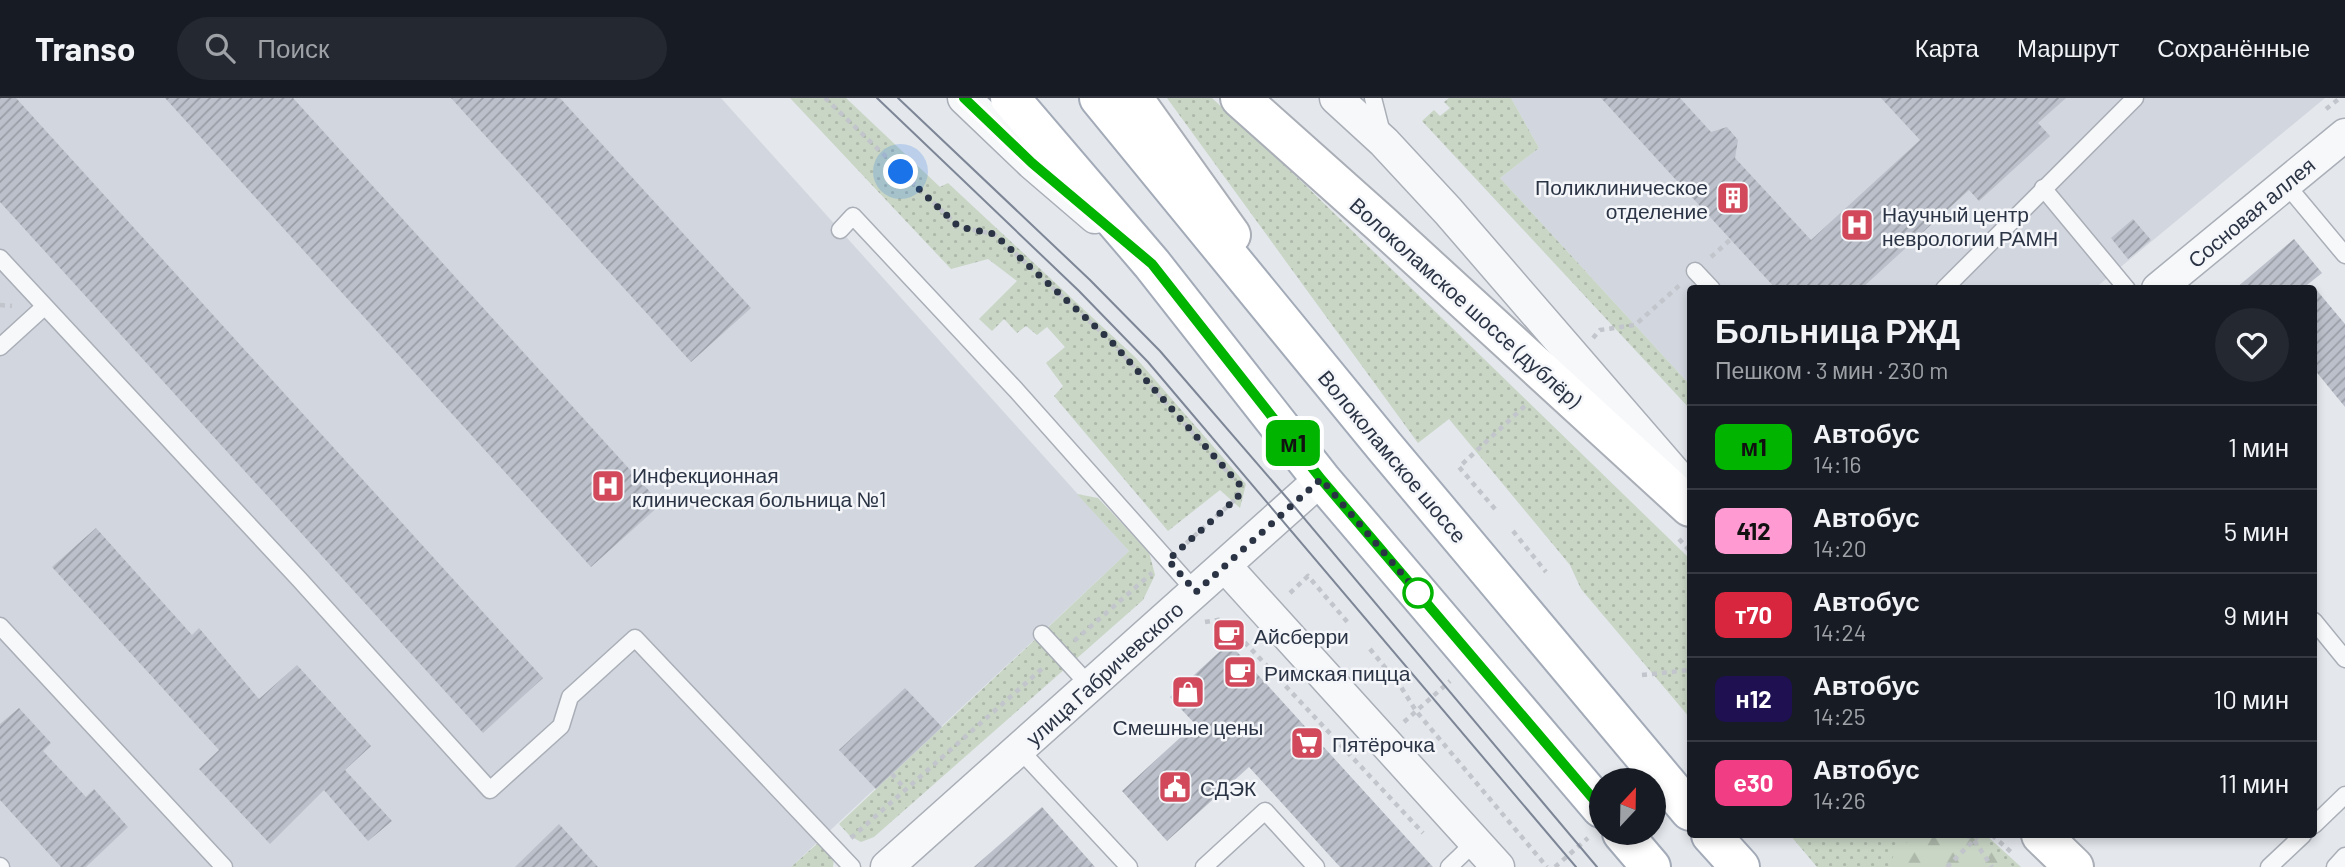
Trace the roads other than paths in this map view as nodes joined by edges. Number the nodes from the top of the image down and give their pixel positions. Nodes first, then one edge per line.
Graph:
1 (964, 98) edge
2 (1010, 98) edge
3 (1099, 98) edge
4 (1133, 98) edge
5 (1240, 98) edge
6 (1336, 98) edge
7 (1373, 98) edge
8 (2135, 98) edge
9 (2345, 135) edge
10 (1384, 142) junction
11 (2285, 183) junction
12 (2043, 188) junction
13 (840, 230) dead end
14 (2345, 255) edge
15 (0, 258) edge
16 (1152, 264) junction
17 (1695, 271) road end
18 (1708, 285) edge
19 (1948, 285) edge
20 (2124, 285) edge
21 (2163, 285) edge
22 (44, 307) junction
23 (0, 347) edge
24 (1384, 446) junction
25 (1321, 479) junction
26 (1687, 488) edge
27 (1687, 504) edge
28 (1225, 566) junction
29 (1196, 592) junction
30 (2317, 625) edge
31 (0, 626) edge
32 (1042, 634) dead end
33 (2345, 659) edge
34 (1090, 686) junction
35 (1019, 749) junction
36 (2345, 795) edge
37 (1687, 807) edge
38 (1589, 808) edge
39 (2317, 822) edge
40 (1714, 838) edge
41 (2048, 838) edge
42 (2300, 838) edge
43 (1475, 842) junction
44 (1626, 845) edge
45 (2345, 856) edge
46 (224, 867) edge
47 (852, 867) edge
48 (887, 867) edge
49 (1129, 867) edge
50 (1204, 867) edge
51 (1316, 867) edge
52 (1448, 867) edge
53 (1498, 867) edge
54 (1651, 867) edge
55 (1740, 867) edge
56 (2074, 867) edge
57 (2269, 867) edge
58 (2335, 867) edge

1 - 16 street
2 - 16 main road
3 - 24 main road, Волоколамское шоссе
4 - 24 main road
5 - 27 main road, Волоколамское шоссе (дублёр)
6 - 10 street
7 - 10 lane
8 - 12 lane
9 - 11 street, Сосновая аллея
10 - 26 street
11 - 14 lane
11 - 21 street, Сосновая аллея
12 - 19 lane
12 - 20 lane
13 - 29 lane
15 - 22 lane
16 - 25 main road
17 - 18 lane
22 - 23 lane
22 - 47 lane
24 - 37 main road, Волоколамское шоссе
25 - 28 street, улица Габричевского
25 - 38 main road
28 - 29 street, улица Габричевского
28 - 43 street
29 - 34 street, улица Габричевского
30 - 33 lane
31 - 46 lane
32 - 34 lane
34 - 35 street, улица Габричевского
35 - 48 street, улица Габричевского
35 - 49 lane
36 - 39 lane
40 - 55 main road
41 - 56 main road
42 - 57 lane
43 - 52 lane
43 - 53 street
44 - 54 main road
45 - 58 lane
50 - 51 lane

